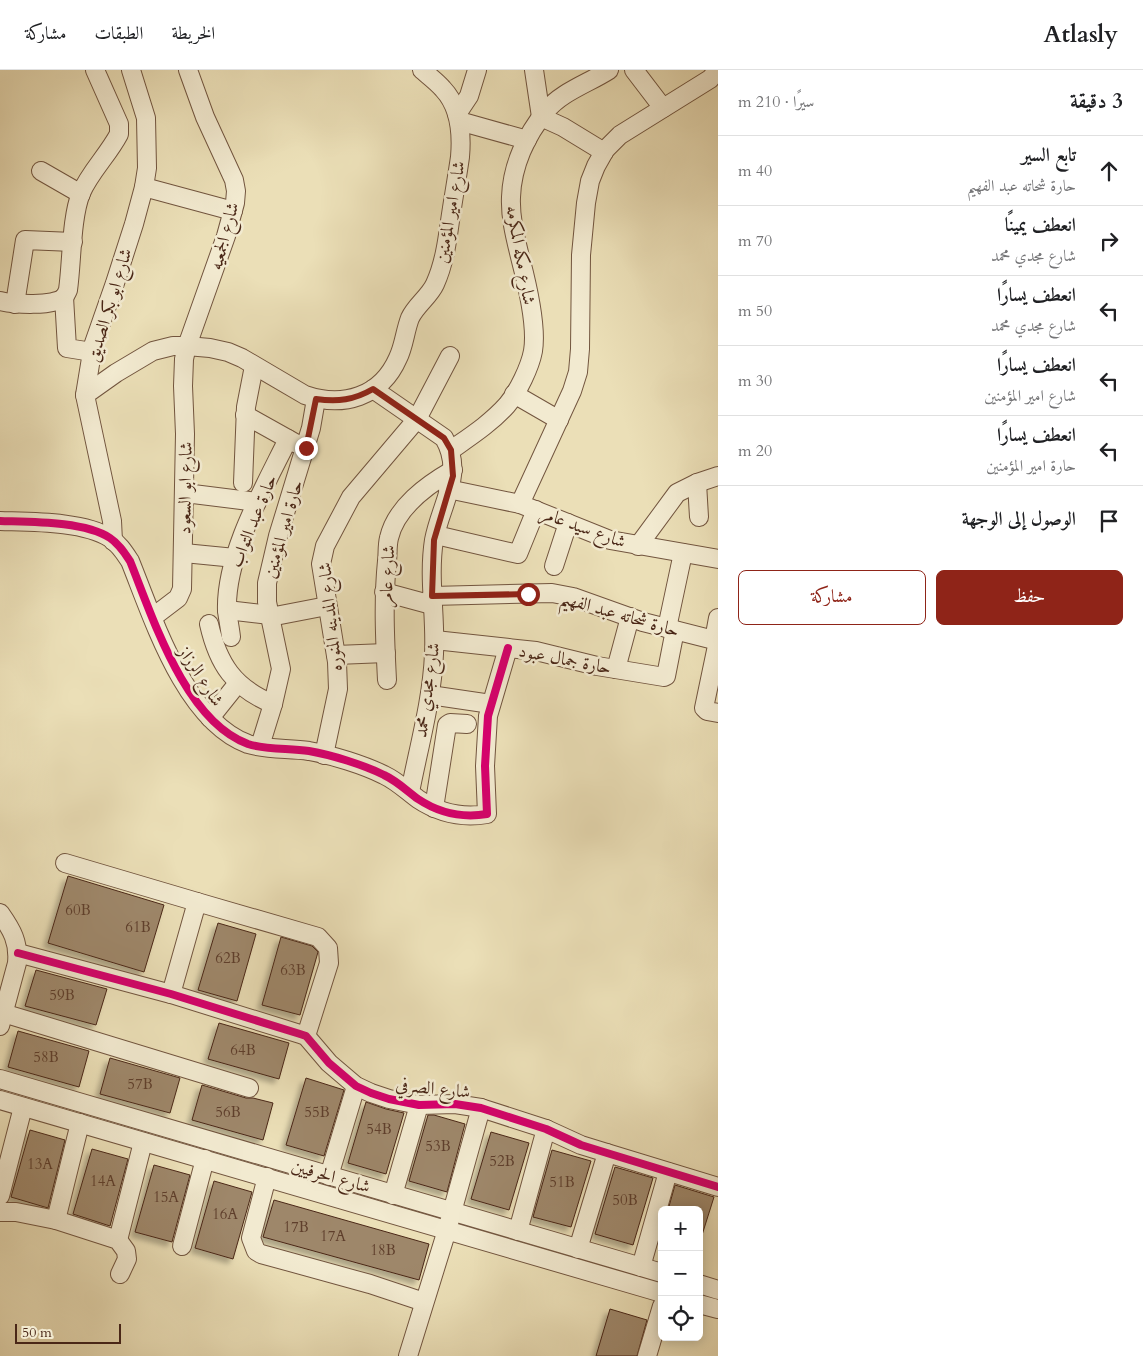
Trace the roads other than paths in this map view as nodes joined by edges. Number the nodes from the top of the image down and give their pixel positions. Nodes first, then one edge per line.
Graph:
1 (95, 70) edge
2 (131, 70) edge
3 (188, 70) edge
4 (422, 70) edge
5 (477, 70) edge
6 (534, 70) edge
7 (609, 70) edge
8 (634, 70) edge
9 (718, 70) edge
10 (663, 108) junction
11 (542, 117) junction
12 (458, 118) junction
13 (527, 140) junction
14 (604, 152) junction
15 (41, 171) dead end
16 (144, 187) junction
17 (81, 194) junction
18 (233, 211) junction
19 (73, 242) junction
20 (64, 297) junction
21 (7, 303) edge
22 (187, 346) junction
23 (92, 352) junction
24 (450, 356) dead end
25 (254, 366) junction
26 (373, 389) junction
27 (514, 394) junction
28 (85, 395) junction
29 (316, 399) junction
30 (245, 415) junction
31 (417, 419) junction
32 (559, 420) junction
33 (288, 438) junction
34 (306, 448) junction
35 (451, 450) junction
36 (453, 470) junction
37 (718, 476) edge
38 (243, 483) dead end
39 (697, 483) junction
40 (448, 489) junction
41 (185, 493) junction
42 (257, 502) junction
43 (528, 507) junction
44 (699, 517) dead end
45 (0, 521) edge
46 (568, 523) junction
47 (436, 535) junction
48 (113, 541) junction
49 (638, 546) junction
50 (184, 553) junction
51 (683, 553) junction
52 (235, 558) junction
53 (718, 559) edge
54 (554, 566) dead end
55 (384, 592) junction
56 (432, 600) junction
57 (327, 606) junction
58 (227, 610) junction
59 (270, 616) junction
60 (152, 617) junction
61 (630, 617) junction
62 (718, 618) edge
63 (209, 624) dead end
64 (671, 629) junction
65 (231, 637) dead end
66 (434, 640) junction
67 (716, 640) edge
68 (508, 648) junction
69 (386, 653) junction
70 (336, 655) junction
71 (616, 669) junction
72 (387, 680) dead end
73 (238, 683) junction
74 (430, 695) junction
75 (273, 704) junction
76 (490, 704) junction
77 (718, 713) edge
78 (210, 718) junction
79 (467, 724) dead end
80 (260, 746) junction
81 (324, 755) junction
82 (410, 792) junction
83 (434, 808) junction
84 (65, 864) dead end
85 (197, 902) junction
86 (0, 913) edge
87 (18, 953) junction
88 (171, 994) junction
89 (2, 1020) edge
90 (306, 1036) junction
91 (0, 1079) edge
92 (356, 1086) junction
93 (249, 1088) dead end
94 (0, 1100) edge
95 (419, 1104) junction
96 (23, 1107) junction
97 (481, 1108) junction
98 (80, 1123) junction
99 (546, 1129) junction
100 (144, 1142) junction
101 (607, 1153) junction
102 (205, 1160) junction
103 (668, 1172) junction
104 (329, 1176) junction
105 (267, 1177) junction
106 (718, 1187) edge
107 (393, 1195) junction
108 (0, 1196) edge
109 (0, 1212) edge
110 (453, 1212) junction
111 (56, 1220) junction
112 (448, 1230) junction
113 (518, 1231) junction
114 (118, 1240) junction
115 (182, 1246) dead end
116 (578, 1249) junction
117 (641, 1267) junction
118 (658, 1272) edge
119 (120, 1274) dead end
120 (658, 1292) edge
121 (424, 1302) junction
122 (703, 1305) edge
123 (718, 1309) edge
124 (658, 1319) edge
125 (408, 1356) edge
126 (647, 1356) edge

1 - 17 street
2 - 16 street, شارع ابو بكر الصديق
3 - 18 street, شارع الجمعيه
4 - 12 street, شارع امير المؤمنين
5 - 12 street
6 - 11 street
7 - 11 street, شارع مكه المكرمه
8 - 10 street
9 - 10 street
10 - 14 street
11 - 13 street, شارع مكه المكرمه
11 - 14 street
12 - 13 street
12 - 26 street, شارع امير المؤمنين
13 - 27 street, شارع مكه المكرمه
14 - 32 street
15 - 17 street
16 - 18 street
16 - 23 street, شارع ابو بكر الصديق
17 - 19 street
18 - 22 street, شارع الجمعيه
19 - 20 street
19 - 21 street
20 - 21 street
20 - 23 street
22 - 25 street, شارع امير المؤمنين
22 - 28 street, شارع امير المؤمنين
22 - 41 street, شارع ابو السعود
23 - 28 street, شارع ابو بكر الصديق
24 - 31 street, شارع المدينه المنوره
25 - 29 street, شارع امير المؤمنين
25 - 30 street
26 - 29 street, شارع امير المؤمنين
26 - 31 street
27 - 32 street
27 - 35 street, شارع مكه المكرمه
28 - 48 street, شارع ابو بكر الصديق
29 - 34 street, حارة امير المؤمنين
30 - 33 street
30 - 38 street
31 - 35 street
31 - 57 street, شارع المدينه المنوره
32 - 43 street
33 - 34 street
33 - 42 street, حارة عبد التواب
34 - 59 street, حارة امير المؤمنين
35 - 36 street, شارع مجدي محمد
36 - 40 street, شارع مجدي محمد
36 - 55 street, شارع عامر
37 - 39 street
39 - 44 street
39 - 49 street
40 - 43 street, شارع سيد عامر
40 - 47 street, شارع مجدي محمد
41 - 42 street
41 - 50 street, شارع ابو السعود
42 - 52 street, حارة عبد التواب
43 - 46 street, شارع سيد عامر
43 - 47 street
45 - 48 street, شارع الرزاز
46 - 49 street, شارع سيد عامر
46 - 54 street
47 - 56 street, شارع مجدي محمد
48 - 60 street, شارع الرزاز
49 - 51 street, شارع سيد عامر
50 - 52 street
50 - 60 street, شارع ابو السعود
51 - 53 street, شارع سيد عامر
51 - 64 street
52 - 58 street, حارة عبد التواب
55 - 56 street, حارة شحاته عبد الفهيم
55 - 69 street, شارع عامر
56 - 61 street, حارة شحاته عبد الفهيم
56 - 66 street, شارع مجدي محمد
57 - 59 street
57 - 70 street, شارع المدينه المنوره
58 - 59 street
58 - 65 street, حارة عبد التواب
59 - 75 street, حارة امير المؤمنين
60 - 78 street, شارع الرزاز
61 - 64 street, حارة شحاته عبد الفهيم
61 - 71 street
62 - 67 street
63 - 73 street
64 - 67 street, حارة شحاته عبد الفهيم
64 - 71 street, حارة جمال عبود
66 - 68 street, حارة جمال عبود
66 - 74 street, شارع مجدي محمد
67 - 77 street
68 - 71 street, حارة جمال عبود
68 - 76 street
69 - 70 street
69 - 72 street, شارع عامر
70 - 81 street, شارع المدينه المنوره
73 - 75 street
73 - 78 street
74 - 76 street
74 - 82 street, شارع مجدي محمد
75 - 80 street, حارة امير المؤمنين
76 - 83 street, شارع الرزاز
78 - 80 street, شارع الرزاز
79 - 83 street
80 - 81 street, شارع الرزاز
81 - 82 street, شارع الرزاز
82 - 83 street, شارع الرزاز
84 - 85 street
85 - 88 street
85 - 90 street
86 - 87 street
87 - 88 street
87 - 89 street
88 - 90 street
89 - 93 street
90 - 92 street, شارع الصرفي
91 - 104 street, شارع الحرفيين
92 - 95 street, شارع الصرفي
92 - 104 street
94 - 96 street, شارع الحرفيين
95 - 97 street, شارع الصرفي
95 - 107 street
96 - 98 street, شارع الحرفيين
96 - 108 street
97 - 99 street, شارع الصرفي
97 - 110 street
98 - 100 street, شارع الحرفيين
98 - 111 street
99 - 101 street, شارع الصرفي
99 - 113 street
100 - 102 street, شارع الحرفيين
100 - 114 street
101 - 103 street, شارع الصرفي
101 - 116 street
102 - 105 street, شارع الحرفيين
102 - 115 street
103 - 106 street, شارع الصرفي
103 - 117 street
104 - 107 street, شارع الحرفيين
105 - 112 street, شارع الحرفيين
105 - 121 street
107 - 110 street, شارع الحرفيين
109 - 111 street
110 - 112 street
110 - 113 street, شارع الحرفيين
111 - 114 street
112 - 120 street, شارع الحرفيين
112 - 121 street
113 - 116 street, شارع الحرفيين
114 - 119 street
116 - 117 street, شارع الحرفيين
117 - 118 street, شارع الحرفيين
121 - 125 street
122 - 123 street
124 - 126 street

